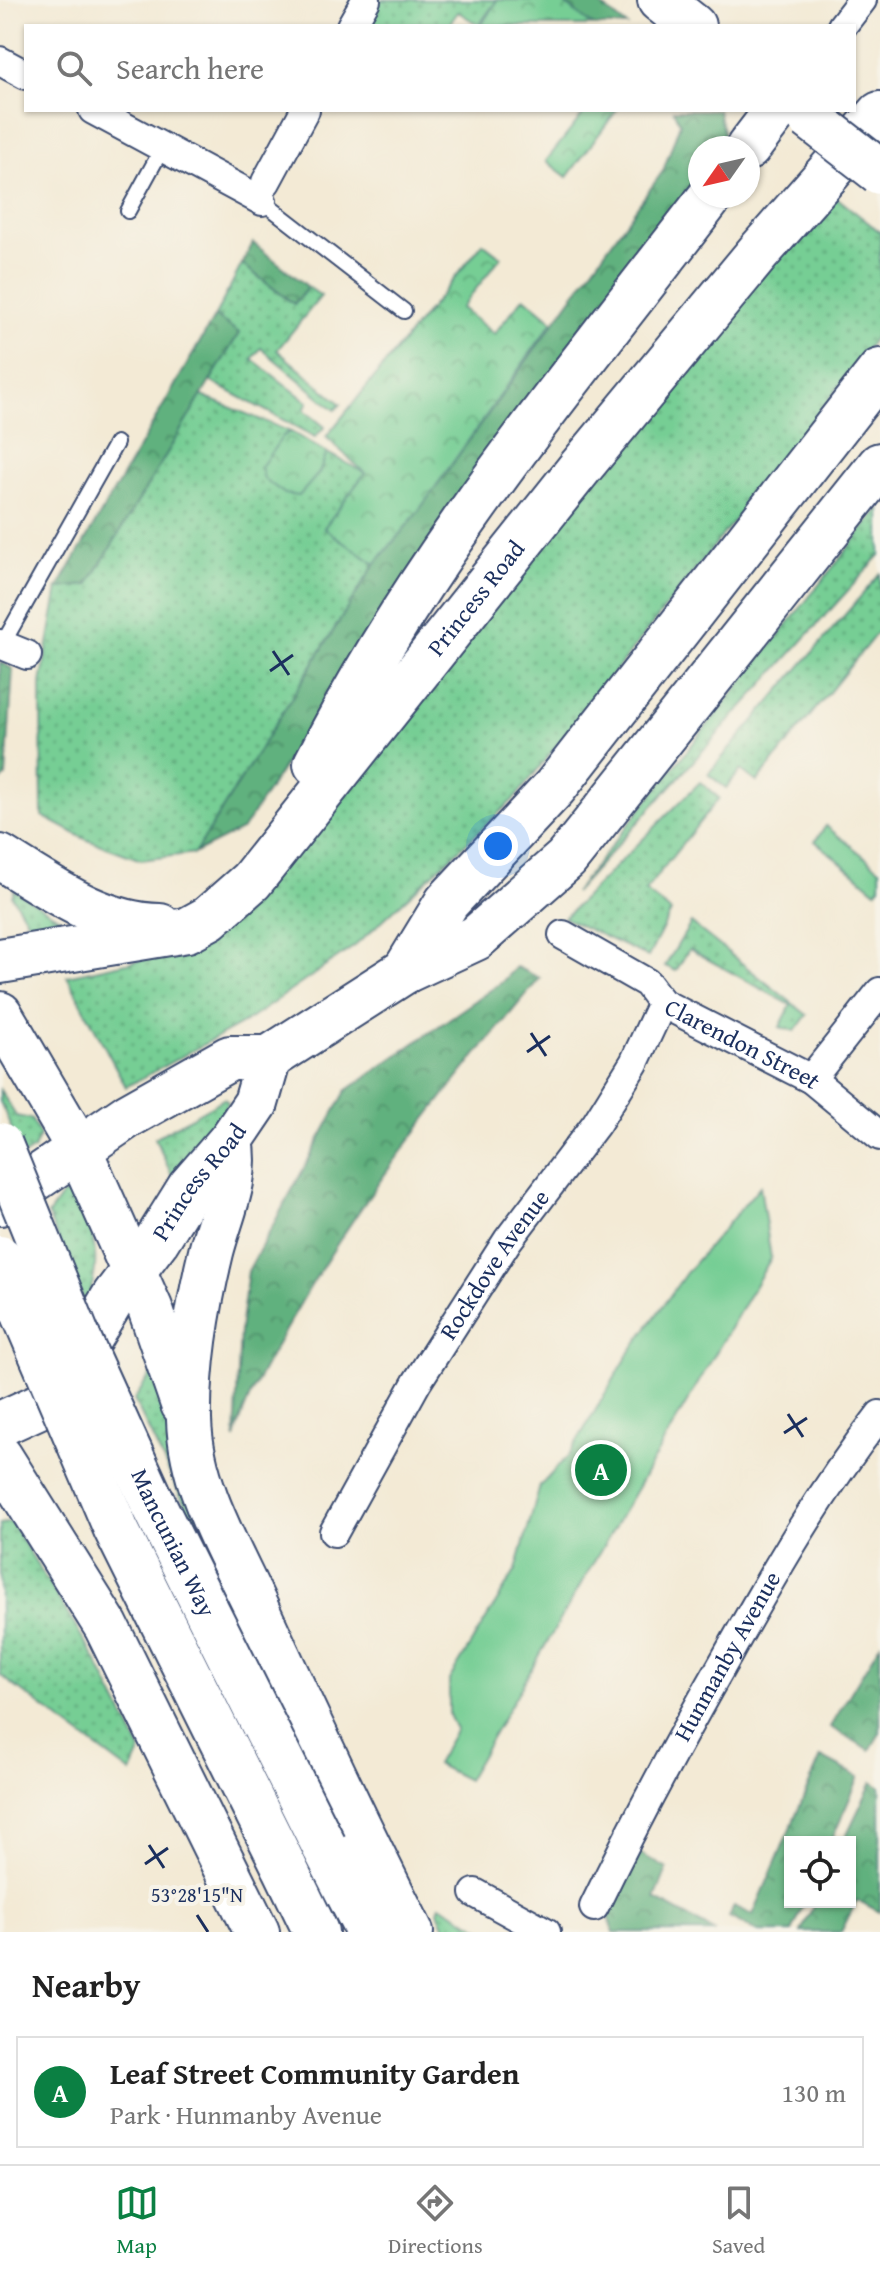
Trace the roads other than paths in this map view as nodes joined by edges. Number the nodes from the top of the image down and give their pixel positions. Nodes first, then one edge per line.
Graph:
1 (366, 0) edge
2 (660, 0) edge
3 (862, 0) edge
4 (352, 24) edge
5 (690, 24) edge
6 (844, 24) edge
7 (0, 61) edge
8 (24, 74) edge
9 (97, 112) edge
10 (304, 112) edge
11 (795, 112) edge
12 (880, 114) edge
13 (760, 139) edge
14 (163, 147) junction
15 (880, 172) edge
16 (264, 192) junction
17 (702, 208) edge
18 (128, 211) dead end
19 (404, 311) dead end
20 (880, 371) edge
21 (116, 443) dead end
22 (880, 465) edge
23 (10, 648) edge
24 (0, 857) edge
25 (268, 860) junction
26 (209, 918) junction
27 (563, 935) dead end
28 (0, 961) edge
29 (405, 971) junction
30 (880, 992) edge
31 (662, 1003) junction
32 (0, 1014) edge
33 (269, 1058) junction
34 (811, 1079) junction
35 (880, 1136) edge
36 (231, 1140) junction
37 (0, 1145) edge
38 (79, 1149) junction
39 (0, 1203) edge
40 (0, 1258) edge
41 (133, 1271) junction
42 (880, 1415) edge
43 (189, 1421) junction
44 (0, 1424) edge
45 (0, 1457) edge
46 (334, 1532) dead end
47 (475, 1893) dead end
48 (594, 1907) dead end
49 (256, 1930) edge
50 (316, 1932) edge
51 (368, 1932) edge
52 (411, 1932) edge
53 (546, 1932) edge

1 - 4 street
2 - 5 main road
3 - 6 street
7 - 8 street
9 - 14 street
10 - 16 street
11 - 13 main road
11 - 15 main road, bridge
12 - 25 main road, Princess Road
14 - 16 street
14 - 18 lane
16 - 19 lane
17 - 25 main road
20 - 29 main road
21 - 23 lane
22 - 29 main road
24 - 26 main road
25 - 26 main road, Princess Road
26 - 28 main road, Princess Road
27 - 31 street, Clarendon Street
29 - 33 main road
30 - 34 street
31 - 34 street, Clarendon Street
31 - 46 street, Rockdove Avenue
32 - 38 main road
33 - 36 main road, Princess Road
33 - 38 main road
34 - 35 street, Clarendon Street
36 - 41 main road, Princess Road
36 - 43 main road
37 - 51 main road, Mancunian Way, bridge
38 - 39 main road
38 - 41 main road
40 - 50 main road, Mancunian Way, bridge
41 - 43 main road
41 - 44 main road, Princess Road
42 - 48 street, Hunmanby Avenue
43 - 52 main road
45 - 49 main road
47 - 53 street

